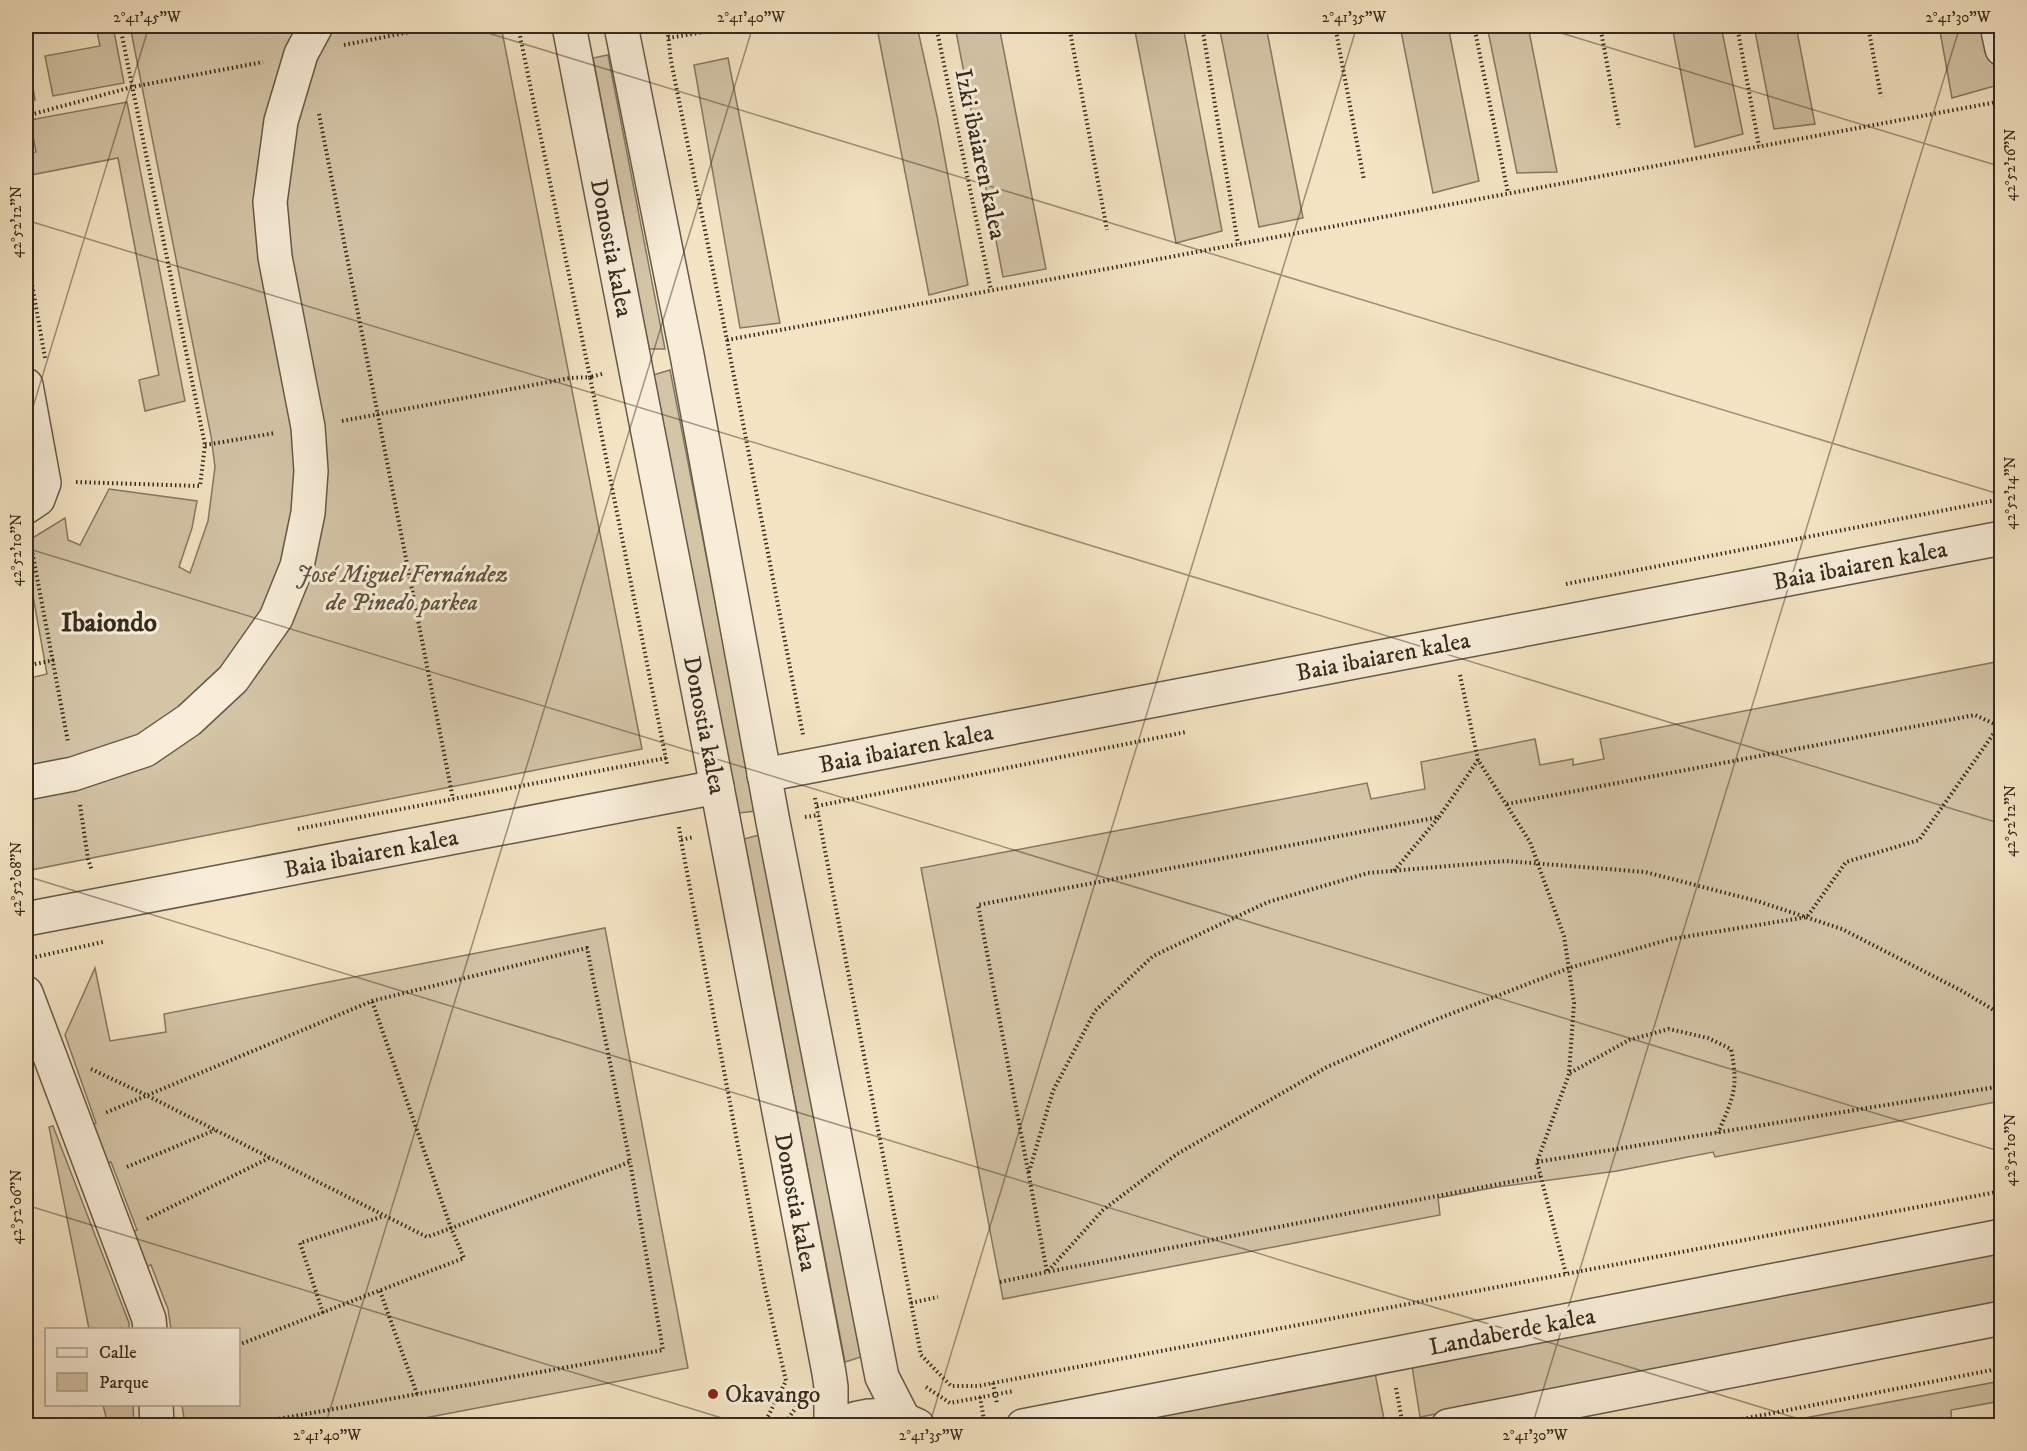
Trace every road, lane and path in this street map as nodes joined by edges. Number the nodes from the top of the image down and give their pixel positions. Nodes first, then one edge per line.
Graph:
1 (120, 26) edge
2 (316, 26) edge
3 (518, 26) edge
4 (612, 26) edge
5 (621, 26) edge
6 (667, 26) edge
7 (740, 26) edge
8 (936, 26) edge
9 (1069, 26) edge
10 (1202, 26) edge
11 (1335, 26) edge
12 (1474, 26) edge
13 (1600, 26) edge
14 (1737, 26) edge
15 (1868, 26) edge
16 (1997, 26) edge
17 (569, 29) edge
18 (668, 38) junction
19 (2001, 49) edge
20 (132, 87) junction
21 (1881, 97) dead end
22 (2001, 101) edge
23 (318, 109) dead end
24 (26, 116) edge
25 (1619, 128) dead end
26 (1759, 146) junction
27 (1364, 180) dead end
28 (1508, 193) junction
29 (1107, 230) dead end
30 (1238, 243) junction
31 (991, 290) junction
32 (727, 340) junction
33 (26, 385) edge
34 (379, 414) junction
35 (308, 427) junction
36 (205, 445) junction
37 (43, 500) edge
38 (2001, 538) edge
39 (1455, 642) junction
40 (54, 660) junction
41 (26, 666) edge
42 (1999, 726) junction
43 (2001, 742) edge
44 (666, 758) dead end
45 (1478, 760) junction
46 (809, 767) junction
47 (74, 774) junction
48 (764, 775) junction
49 (26, 783) edge
50 (717, 787) junction
51 (453, 799) junction
52 (1507, 804) junction
53 (1439, 817) junction
54 (290, 831) dead end
55 (681, 840) dead end
56 (88, 859) dead end
57 (1538, 864) junction
58 (92, 870) dead end
59 (1394, 871) junction
60 (81, 872) dead end
61 (1808, 917) junction
62 (26, 919) edge
63 (1569, 968) junction
64 (26, 993) edge
65 (372, 1002) junction
66 (2001, 1016) edge
67 (47, 1049) junction
68 (1569, 1074) junction
69 (2001, 1086) edge
70 (146, 1095) junction
71 (75, 1125) junction
72 (215, 1130) junction
73 (1718, 1133) junction
74 (270, 1158) junction
75 (630, 1162) junction
76 (1537, 1162) junction
77 (1029, 1172) junction
78 (1540, 1176) junction
79 (96, 1179) junction
80 (2001, 1191) edge
81 (385, 1216) junction
82 (451, 1228) junction
83 (117, 1234) junction
84 (2001, 1236) edge
85 (1047, 1272) junction
86 (1566, 1274) junction
87 (1000, 1282) dead end
88 (380, 1291) junction
89 (938, 1297) dead end
90 (911, 1303) junction
91 (323, 1313) junction
92 (2001, 1318) edge
93 (150, 1328) edge
94 (240, 1344) edge
95 (2001, 1368) edge
96 (882, 1377) junction
97 (831, 1387) junction
98 (1018, 1390) dead end
99 (417, 1394) junction
100 (980, 1397) junction
101 (156, 1406) edge
102 (910, 1422) edge
103 (157, 1425) edge
104 (239, 1425) edge
105 (763, 1425) edge
106 (783, 1425) edge
107 (831, 1425) edge
108 (837, 1425) edge
109 (985, 1425) edge
110 (1023, 1425) edge
111 (1448, 1425) edge
112 (1707, 1425) edge

1 - 20 path
2 - 35 street
3 - 34 path
4 - 17 street
5 - 48 street, Donostia kalea
6 - 18 path
7 - 18 path
8 - 31 path, Izki ibaiaren kalea
9 - 29 path
10 - 30 path
11 - 27 path
12 - 28 path
13 - 25 path
14 - 26 path
15 - 21 path
16 - 19 street
17 - 50 street, Donostia kalea
18 - 32 path
20 - 24 path
20 - 36 path
22 - 26 path
23 - 34 path
26 - 28 path
28 - 30 path
30 - 31 path
31 - 32 path
32 - 46 path
33 - 37 street
34 - 35 path
34 - 51 path
35 - 36 path
35 - 47 street
36 - 37 path
37 - 40 path
38 - 39 street, Baia ibaiaren kalea
39 - 45 path
39 - 46 street, Baia ibaiaren kalea
40 - 41 path
40 - 47 path
42 - 43 path
42 - 52 path
42 - 61 path
44 - 51 path
45 - 52 path
45 - 53 path
46 - 48 street, Baia ibaiaren kalea
46 - 90 path
47 - 49 street
47 - 56 path
48 - 96 street, Donostia kalea
50 - 62 street, Baia ibaiaren kalea
50 - 97 street, Donostia kalea
51 - 54 path
52 - 57 path
53 - 59 path
53 - 77 path
55 - 105 path
57 - 59 path
57 - 61 path
57 - 63 path
58 - 60 path
59 - 77 path
61 - 63 path
61 - 66 path
63 - 68 path
63 - 85 path
64 - 67 street
65 - 70 path
65 - 75 path
65 - 82 path
67 - 70 path
67 - 71 street
68 - 73 path
68 - 76 path
69 - 73 path
70 - 71 path
70 - 72 path
71 - 79 street
72 - 74 path
72 - 79 path
73 - 76 path
74 - 81 path
74 - 83 path
75 - 82 path
75 - 99 path
76 - 78 path
77 - 85 path
78 - 85 path
78 - 86 path
79 - 83 street
80 - 86 path
81 - 82 path
81 - 91 path
82 - 88 path
83 - 93 street
84 - 110 street, Landaberde kalea
85 - 87 path
86 - 90 path
88 - 91 path
88 - 99 path
89 - 90 path
91 - 94 path
92 - 111 street
95 - 112 path
96 - 100 path
96 - 102 street, Donostia kalea
97 - 106 path
97 - 107 street, Donostia kalea
98 - 100 path
99 - 104 path
100 - 109 path
101 - 103 street
102 - 108 street

